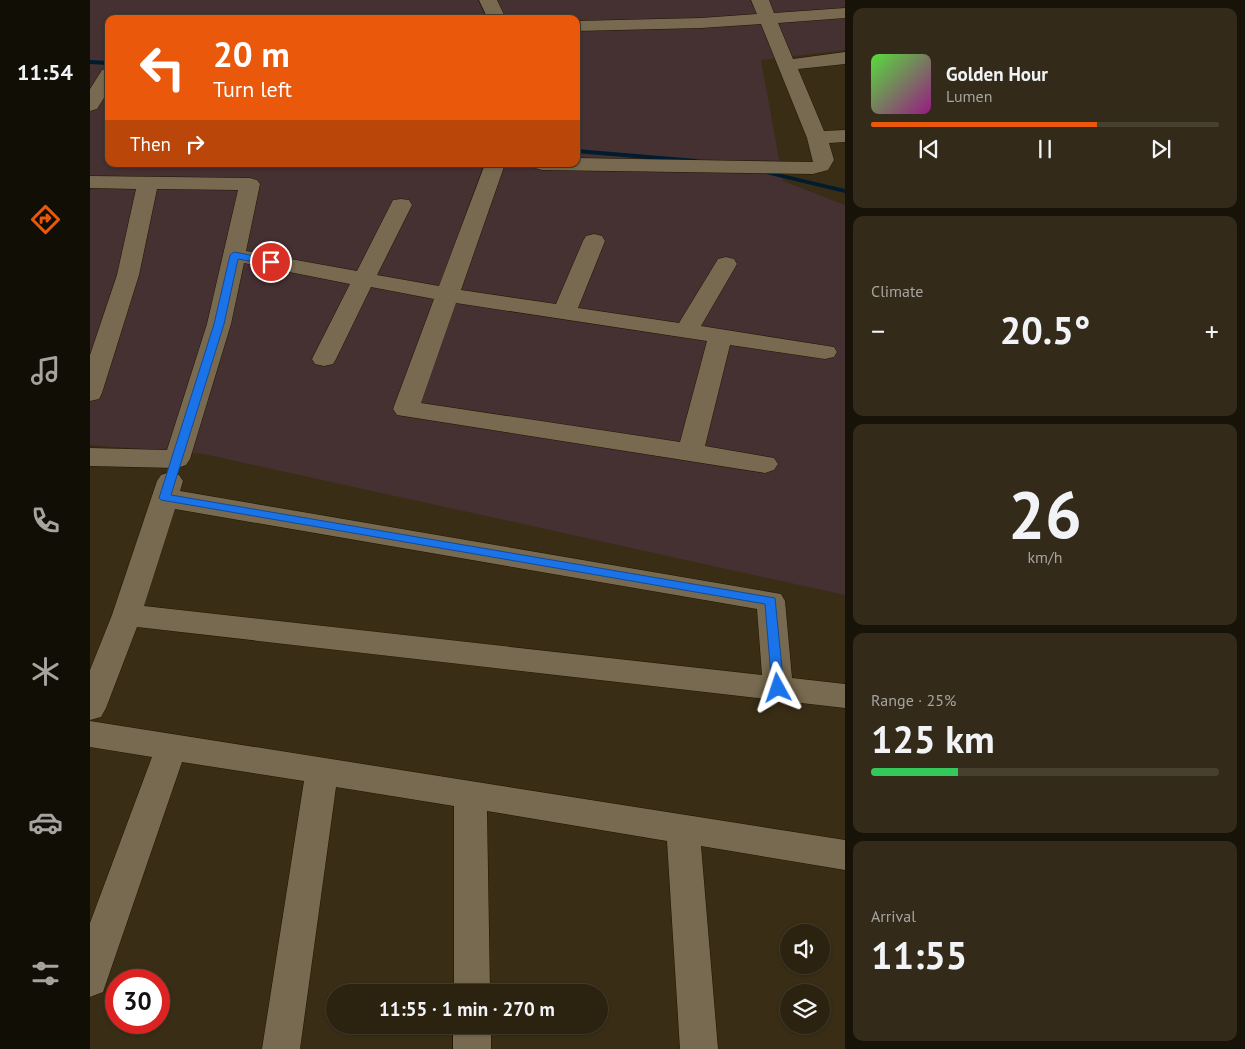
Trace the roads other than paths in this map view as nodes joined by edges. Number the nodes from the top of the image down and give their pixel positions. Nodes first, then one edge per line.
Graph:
1 (488, 0) edge
2 (760, 0) edge
3 (845, 13) edge
4 (495, 15) edge
5 (768, 19) junction
6 (580, 26) edge
7 (845, 58) edge
8 (787, 65) junction
9 (105, 81) edge
10 (90, 105) edge
11 (845, 136) edge
12 (817, 138) junction
13 (580, 165) edge
14 (494, 167) edge
15 (90, 182) edge
16 (148, 182) junction
17 (401, 205) dead end
18 (594, 242) dead end
19 (234, 255) junction
20 (726, 264) dead end
21 (364, 279) junction
22 (448, 295) junction
23 (565, 312) junction
24 (686, 331) junction
25 (720, 336) junction
26 (825, 352) dead end
27 (324, 359) dead end
28 (90, 393) edge
29 (690, 452) junction
30 (90, 457) edge
31 (177, 459) junction
32 (765, 464) dead end
33 (165, 498) junction
34 (128, 616) junction
35 (778, 688) junction
36 (845, 696) edge
37 (90, 708) edge
38 (90, 734) edge
39 (170, 747) junction
40 (322, 771) junction
41 (470, 795) junction
42 (684, 829) junction
43 (845, 854) edge
44 (90, 980) edge
45 (472, 984) edge
46 (472, 1034) edge
47 (281, 1049) edge
48 (472, 1049) edge
49 (699, 1049) edge

1 - 4 street
2 - 5 street
3 - 5 street
5 - 6 street
5 - 8 street
7 - 8 street
8 - 12 street
9 - 10 street
11 - 12 street
12 - 13 street
14 - 22 street
15 - 16 street
16 - 19 street
16 - 28 street
17 - 21 street
18 - 23 street
19 - 21 street
19 - 31 street
20 - 24 street
21 - 22 street
21 - 27 street
22 - 23 street
22 - 29 street
23 - 24 street
24 - 25 street
25 - 26 street
25 - 29 street
29 - 32 street
30 - 31 street
31 - 33 street
33 - 34 street
33 - 35 street
34 - 35 street
34 - 37 street
35 - 36 street
38 - 39 street
39 - 40 street
39 - 44 street
40 - 41 street
40 - 47 street
41 - 42 street
41 - 45 street
42 - 43 street
42 - 49 street
46 - 48 street

